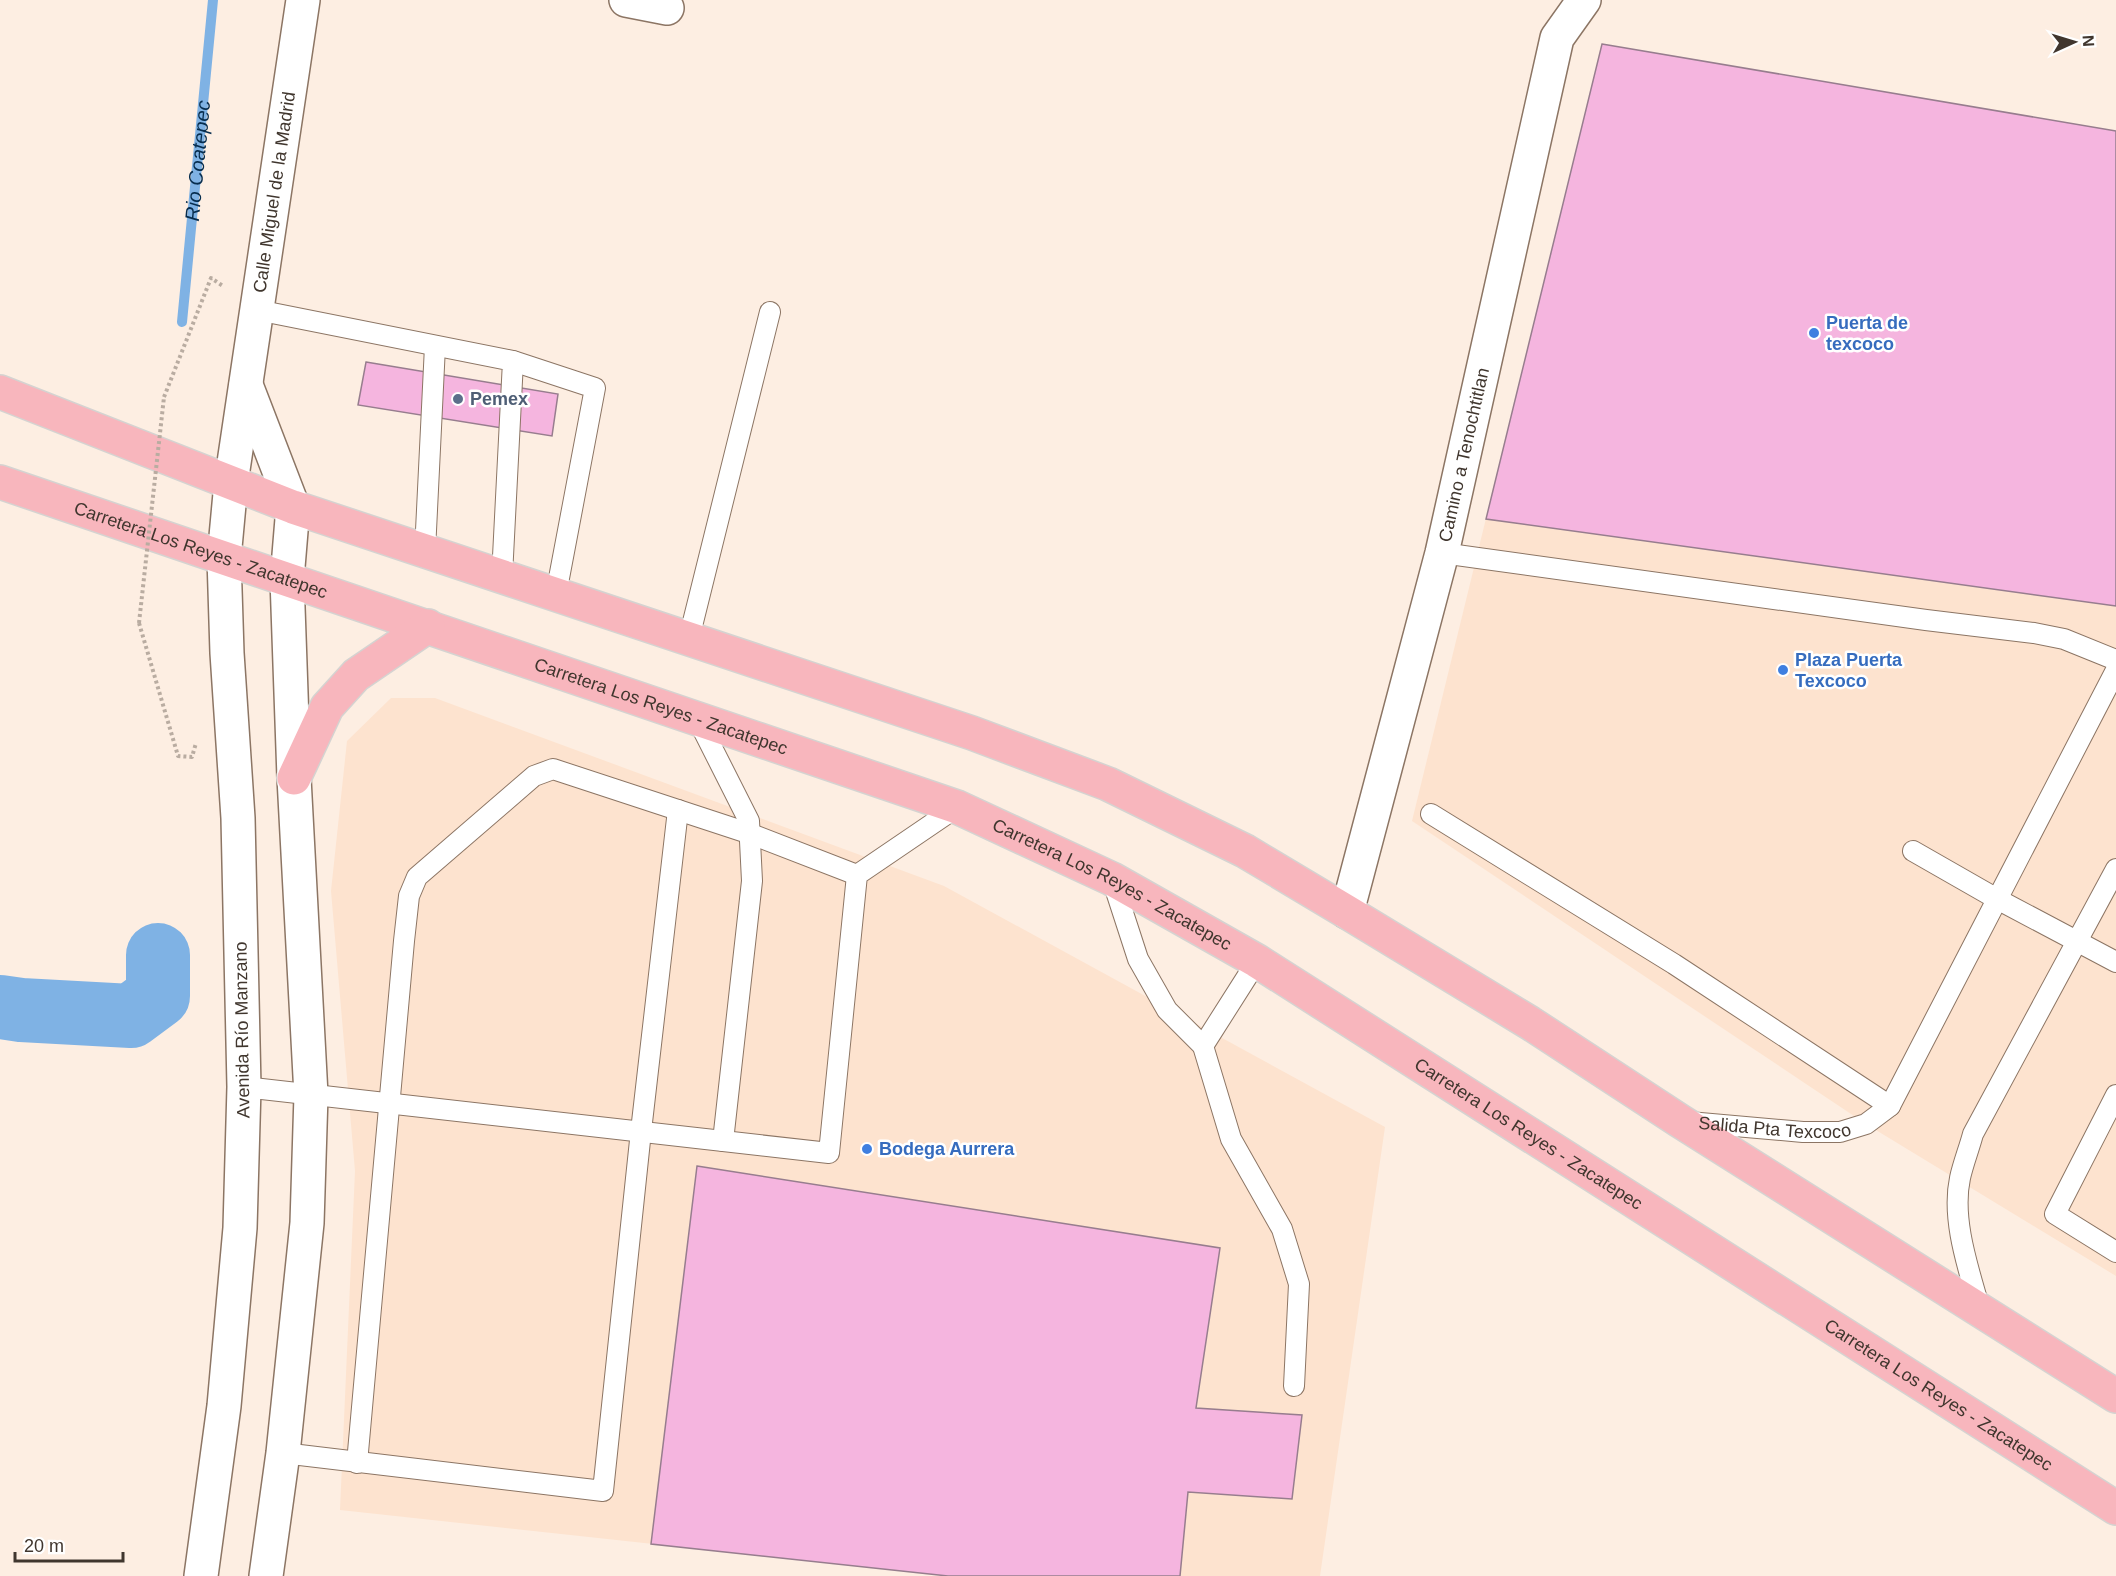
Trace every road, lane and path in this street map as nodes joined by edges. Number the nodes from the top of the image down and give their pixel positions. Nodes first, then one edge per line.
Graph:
1 (303, 0) edge
2 (626, 0) edge
3 (1584, 0) edge
4 (667, 8) dead end
5 (226, 296) dead end
6 (257, 310) junction
7 (770, 312) dead end
8 (435, 346) junction
9 (513, 361) junction
10 (246, 383) junction
11 (0, 392) edge
12 (0, 482) edge
13 (231, 483) junction
14 (293, 507) junction
15 (424, 550) junction
16 (1442, 553) junction
17 (224, 558) junction
18 (502, 576) junction
19 (287, 579) junction
20 (556, 594) junction
21 (428, 626) junction
22 (689, 639) junction
23 (2116, 660) edge
24 (2116, 670) edge
25 (697, 717) junction
26 (199, 736) dead end
27 (294, 778) junction
28 (957, 807) junction
29 (678, 810) junction
30 (1431, 814) dead end
31 (751, 834) junction
32 (1912, 851) dead end
33 (2116, 869) edge
34 (857, 875) junction
35 (1112, 879) junction
36 (1997, 899) junction
37 (1347, 912) junction
38 (2077, 942) junction
39 (1257, 961) junction
40 (2116, 962) edge
41 (1203, 1046) junction
42 (244, 1087) junction
43 (310, 1095) junction
44 (2116, 1095) edge
45 (388, 1103) junction
46 (1890, 1106) junction
47 (1680, 1121) junction
48 (641, 1131) junction
49 (723, 1141) junction
50 (2116, 1252) edge
51 (1980, 1310) junction
52 (1294, 1386) dead end
53 (2116, 1396) edge
54 (283, 1453) junction
55 (357, 1463) junction
56 (2116, 1508) edge
57 (201, 1576) edge
58 (266, 1576) edge

1 - 6 main road, Calle Miguel de la Madrid
2 - 4 main road
3 - 16 main road, Camino a Tenochtitlan
5 - 26 path, bridge
6 - 8 lane
6 - 10 main road, Calle Miguel de la Madrid
7 - 22 lane
8 - 9 lane
8 - 15 lane
9 - 18 lane
9 - 20 lane
10 - 13 main road, Calle Miguel de la Madrid
10 - 14 main road, Calle Miguel de la Madrid
11 - 13 main road
12 - 17 main road, Carretera Los Reyes - Zacatepec
13 - 14 main road
13 - 17 main road, Avenida Río Manzano
14 - 15 main road
14 - 19 main road
15 - 18 main road
16 - 23 lane
16 - 37 main road, Camino a Tenochtitlan
17 - 19 main road, Carretera Los Reyes - Zacatepec
17 - 42 main road, Avenida Río Manzano
18 - 20 main road
19 - 21 main road, Carretera Los Reyes - Zacatepec
19 - 27 main road
20 - 22 main road
21 - 25 main road, Carretera Los Reyes - Zacatepec
21 - 27 main road
22 - 37 main road
24 - 36 lane
25 - 28 main road, Carretera Los Reyes - Zacatepec
25 - 31 lane
27 - 43 main road
28 - 34 lane
28 - 35 main road, Carretera Los Reyes - Zacatepec
29 - 31 lane
29 - 45 lane
29 - 48 lane
30 - 46 lane
31 - 34 lane
31 - 49 lane
32 - 36 lane
33 - 38 lane
34 - 49 lane
35 - 39 main road, Carretera Los Reyes - Zacatepec
35 - 41 lane
36 - 38 lane
36 - 46 lane
37 - 47 main road
38 - 40 lane
38 - 51 lane
39 - 41 lane
39 - 56 main road, Carretera Los Reyes - Zacatepec
41 - 52 lane
42 - 43 lane
42 - 57 main road, Avenida Río Manzano
43 - 45 lane
43 - 54 main road
44 - 50 lane
45 - 48 lane
45 - 55 lane
46 - 47 lane, Salida Pta Texcoco
47 - 51 main road
48 - 49 lane
48 - 55 lane
51 - 53 main road
54 - 55 lane
54 - 58 main road

